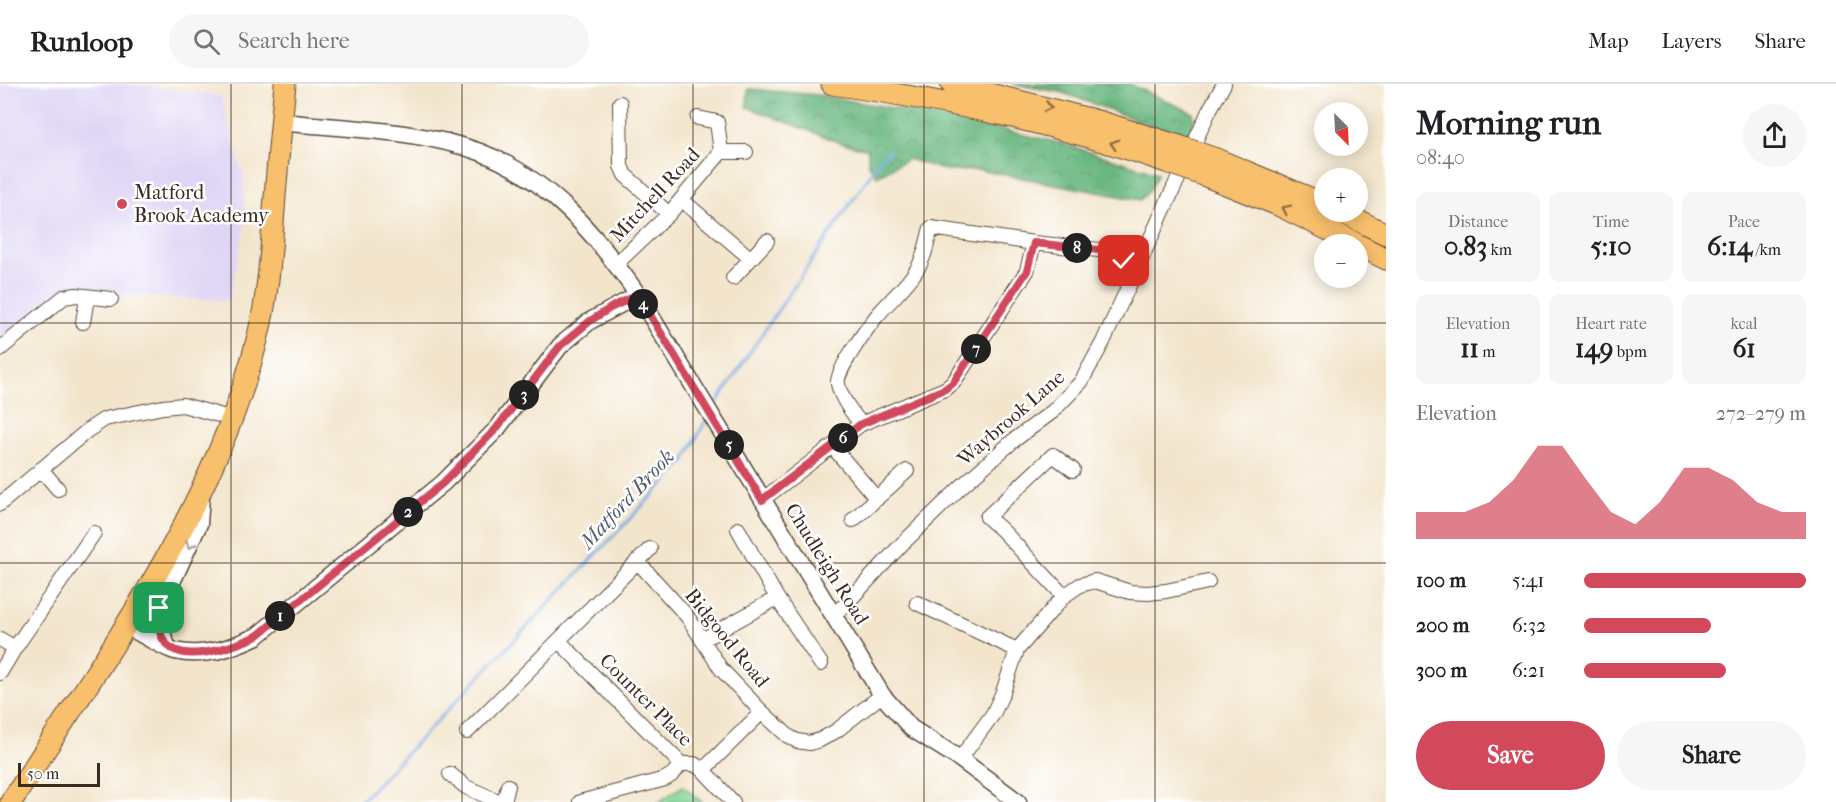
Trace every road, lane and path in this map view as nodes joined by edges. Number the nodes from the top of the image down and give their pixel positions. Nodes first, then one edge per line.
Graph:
1 (832, 84) edge
2 (951, 84) edge
3 (1224, 84) edge
4 (285, 85) edge
5 (620, 103) dead end
6 (698, 118) dead end
7 (281, 122) junction
8 (721, 152) junction
9 (746, 152) dead end
10 (1172, 154) junction
11 (1211, 167) junction
12 (682, 200) junction
13 (1314, 201) edge
14 (669, 214) junction
15 (1361, 222) edge
16 (1335, 234) edge
17 (1386, 234) edge
18 (767, 240) dead end
19 (1034, 243) junction
20 (1368, 250) edge
21 (750, 258) junction
22 (1386, 259) edge
23 (1124, 261) dead end
24 (616, 264) junction
25 (733, 278) dead end
26 (638, 295) junction
27 (87, 298) junction
28 (111, 299) dead end
29 (83, 322) dead end
30 (0, 349) edge
31 (233, 419) junction
32 (861, 424) junction
33 (832, 446) junction
34 (41, 469) junction
35 (1073, 470) dead end
36 (907, 471) dead end
37 (58, 489) dead end
38 (202, 489) junction
39 (2, 497) edge
40 (877, 499) junction
41 (762, 500) junction
42 (853, 520) dead end
43 (738, 529) dead end
44 (94, 533) dead end
45 (650, 549) dead end
46 (637, 561) junction
47 (1208, 582) dead end
48 (1064, 596) junction
49 (777, 598) junction
50 (917, 603) dead end
51 (833, 614) junction
52 (125, 625) junction
53 (0, 639) edge
54 (702, 640) junction
55 (559, 641) junction
56 (15, 648) junction
57 (168, 648) junction
58 (1017, 650) junction
59 (820, 664) dead end
60 (0, 673) edge
61 (882, 695) junction
62 (762, 712) junction
63 (467, 732) dead end
64 (960, 759) junction
65 (681, 764) junction
66 (703, 770) junction
67 (450, 774) dead end
68 (508, 786) dead end
69 (10, 802) edge
70 (502, 802) edge
71 (580, 802) edge
72 (733, 802) edge
73 (1018, 802) edge

10 -> 1 main road
2 -> 10 main road
3 - 51 street, Waybrook Lane
4 - 7 main road
5 - 14 street
6 - 8 street, Mitchell Road
7 - 24 street, Chudleigh Road
7 - 31 main road
8 - 9 street, Mitchell Road
8 - 12 street, Mitchell Road
10 - 11 main road, bridge
11 - 13 main road
16 -> 11 main road
12 - 14 street, Mitchell Road
12 - 21 street
14 - 24 street, Mitchell Road
15 - 17 main road
18 - 21 street
19 - 23 street
19 - 32 street
19 - 32 street
20 - 22 main road
21 - 25 street
24 - 26 street, Chudleigh Road
26 - 41 street, Chudleigh Road
26 - 57 street
27 - 28 street
27 - 29 street
27 - 30 street
31 - 34 street
31 - 38 main road
32 - 33 street
33 - 40 street
33 - 41 street
34 - 37 street
34 - 39 street
35 - 48 street
36 - 40 street
38 - 52 main road
38 -> 57 street
40 - 42 street
41 - 51 street, Chudleigh Road
43 - 49 street
44 - 56 street
45 - 46 street
46 - 54 street, Bidgood Road
46 - 55 street
47 - 48 street
48 - 58 street
49 - 54 street
49 - 59 street
50 - 58 street
51 - 61 street, Chudleigh Road
52 - 57 street
52 - 69 main road
53 - 56 street
54 - 62 street, Bidgood Road
55 - 63 street
55 - 65 street, Counter Place
56 - 60 street
58 - 64 street
61 - 62 street, Bidgood Road
61 - 64 street, Chudleigh Road
62 - 66 street, Counter Place
64 - 73 street, Chudleigh Road
65 - 66 street, Counter Place
65 - 71 street
66 - 72 street
67 - 70 street
68 - 70 street

